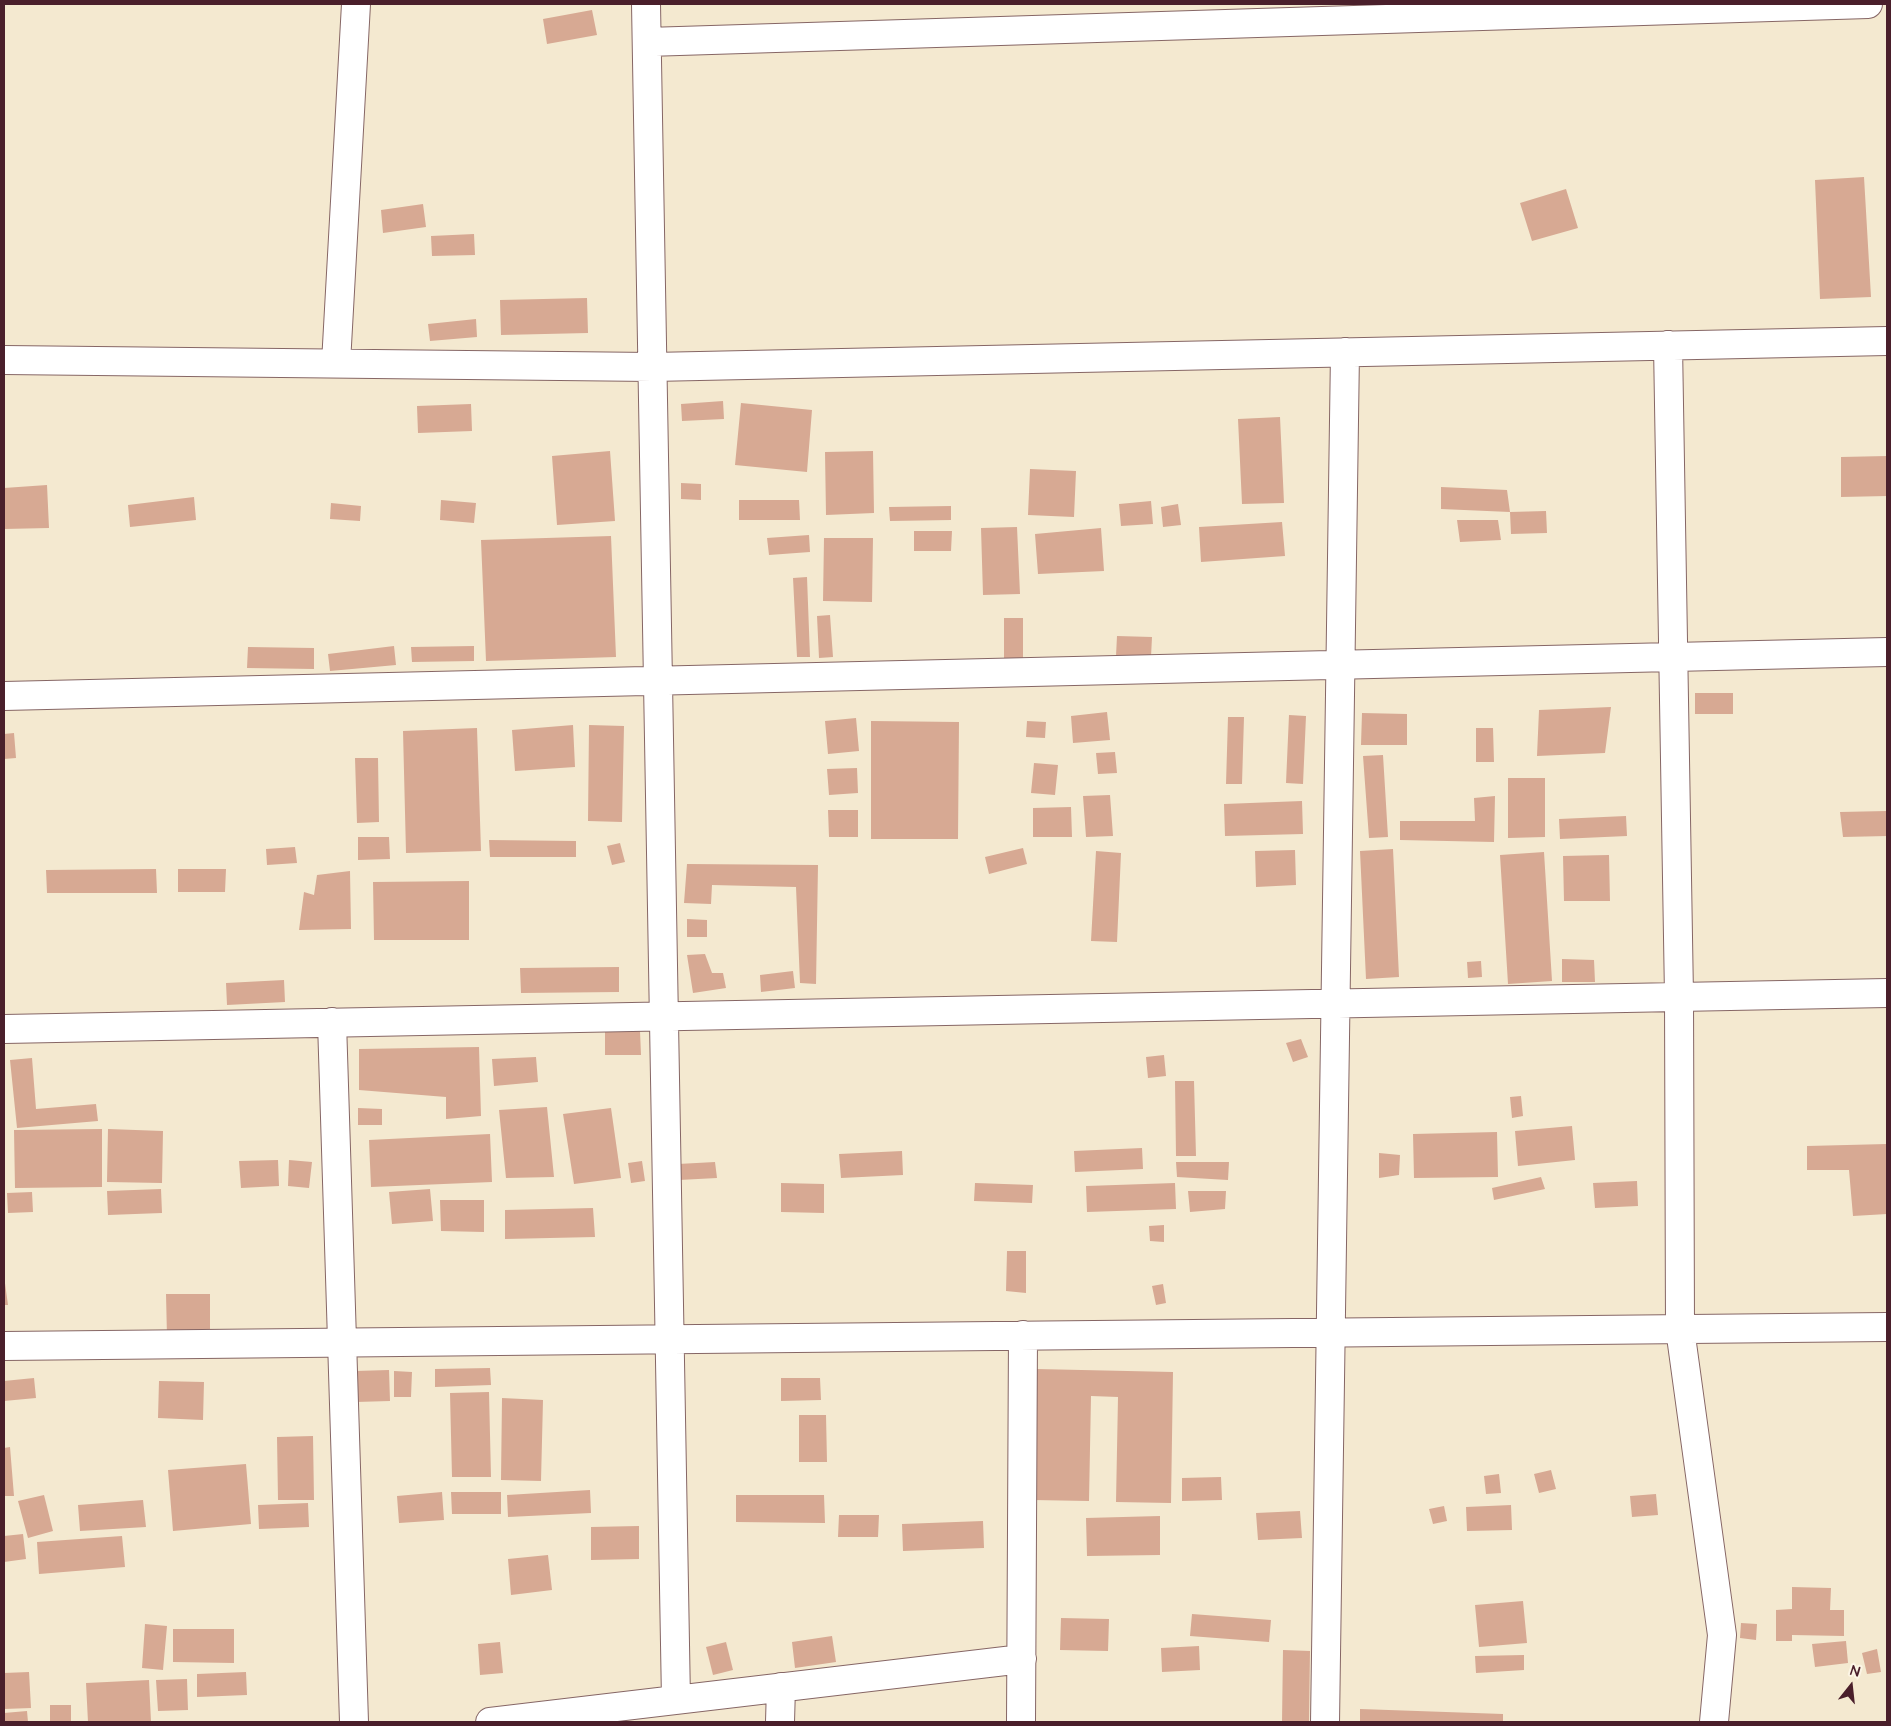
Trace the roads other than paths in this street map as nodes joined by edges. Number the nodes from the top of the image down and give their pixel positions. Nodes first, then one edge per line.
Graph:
1 (356, 4) edge
2 (646, 4) edge
3 (1868, 4) edge
4 (1469, 10) edge
5 (646, 42) junction
6 (1887, 341) edge
7 (1668, 345) junction
8 (1345, 352) junction
9 (4, 360) edge
10 (336, 363) junction
11 (652, 367) junction
12 (1887, 652) edge
13 (1673, 657) junction
14 (1340, 665) junction
15 (658, 680) junction
16 (4, 696) edge
17 (1887, 993) edge
18 (1679, 996) junction
19 (1335, 1003) junction
20 (663, 1016) junction
21 (332, 1022) junction
22 (4, 1028) edge
23 (1887, 1327) edge
24 (1680, 1329) junction
25 (1330, 1332) junction
26 (1024, 1336) junction
27 (669, 1339) junction
28 (340, 1342) junction
29 (4, 1346) edge
30 (1022, 1659) junction
31 (781, 1687) junction
32 (676, 1700) junction
33 (354, 1722) edge
34 (490, 1722) edge
35 (780, 1722) edge
36 (1022, 1722) edge
37 (1324, 1722) edge
38 (1714, 1722) edge

1 - 10 street
2 - 5 street
3 - 4 street
4 - 5 street
5 - 11 street
6 - 7 street
7 - 8 street
7 - 13 street
8 - 11 street
8 - 14 street
9 - 10 street
10 - 11 street
11 - 15 street
12 - 13 street
13 - 14 street
13 - 18 street
14 - 15 street
14 - 19 street
15 - 16 street
15 - 20 street
17 - 18 street
18 - 19 street
18 - 24 street
19 - 20 street
19 - 25 street
20 - 21 street
20 - 27 street
21 - 22 street
21 - 28 street
23 - 24 street
24 - 25 street
24 - 38 street
25 - 26 street
25 - 37 street
26 - 27 street
26 - 30 street
27 - 28 street
27 - 32 street
28 - 29 street
28 - 33 street
30 - 31 street
30 - 36 street
31 - 32 street
31 - 35 street
32 - 34 street

